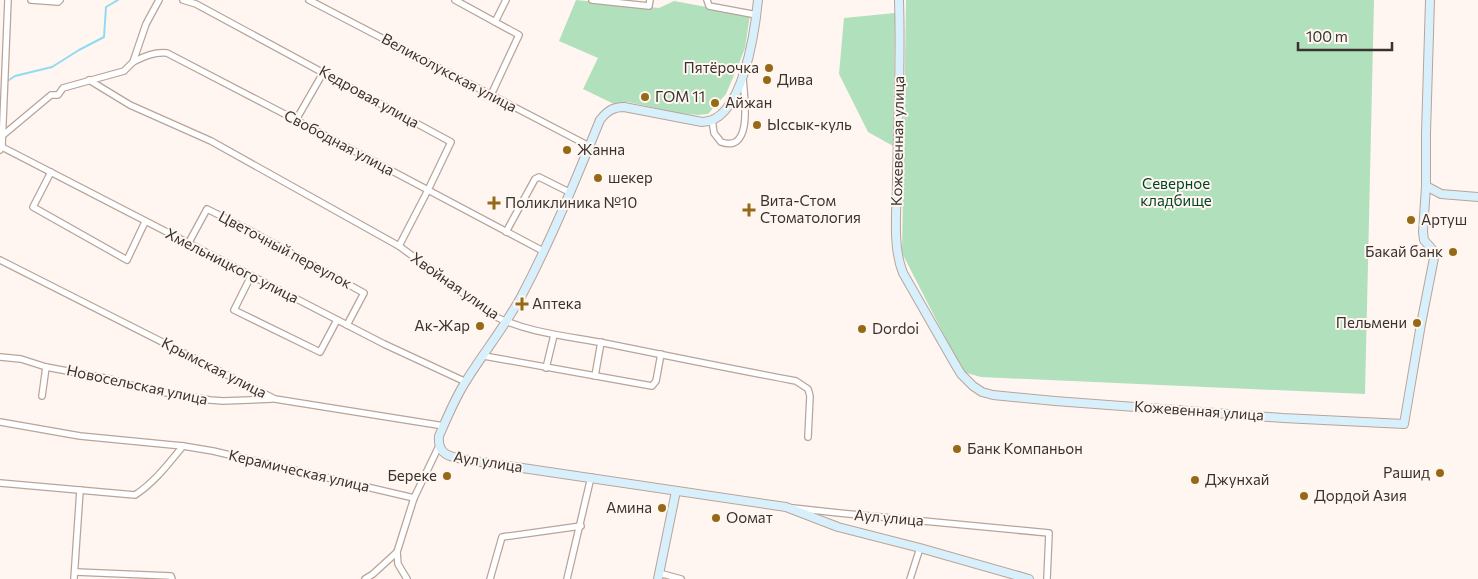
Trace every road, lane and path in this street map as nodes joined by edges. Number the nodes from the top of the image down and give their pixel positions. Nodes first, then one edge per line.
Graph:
1 (8, 0) edge
2 (31, 0) edge
3 (159, 0) edge
4 (183, 0) edge
5 (309, 0) edge
6 (455, 0) edge
7 (506, 0) edge
8 (592, 0) edge
9 (650, 0) edge
10 (707, 0) edge
11 (758, 0) edge
12 (899, 0) edge
13 (1430, 0) edge
14 (58, 1) edge
15 (756, 15) junction
16 (495, 22) junction
17 (133, 62) junction
18 (323, 73) junction
19 (743, 77) junction
20 (89, 80) junction
21 (491, 95) junction
22 (296, 120) junction
23 (712, 120) junction
24 (2, 136) junction
25 (589, 146) junction
26 (1, 148) edge
27 (51, 172) junction
28 (1426, 186) junction
29 (428, 190) junction
30 (570, 192) junction
31 (1478, 198) edge
32 (145, 222) junction
33 (506, 232) junction
34 (188, 244) junction
35 (399, 246) junction
36 (543, 251) junction
37 (0, 260) edge
38 (251, 276) junction
39 (337, 320) junction
40 (506, 322) junction
41 (347, 325) junction
42 (554, 335) junction
43 (600, 342) junction
44 (661, 354) junction
45 (484, 356) junction
46 (0, 357) edge
47 (46, 367) junction
48 (546, 368) junction
49 (595, 376) junction
50 (466, 382) junction
51 (42, 396) dead end
52 (275, 399) junction
53 (0, 422) edge
54 (444, 426) junction
55 (808, 437) dead end
56 (183, 446) junction
57 (439, 446) junction
58 (590, 477) junction
59 (0, 482) edge
60 (80, 490) junction
61 (676, 491) junction
62 (414, 498) junction
63 (786, 507) junction
64 (580, 526) junction
65 (920, 548) junction
66 (397, 552) junction
67 (75, 576) edge
68 (658, 576) edge
69 (172, 579) edge
70 (365, 579) edge
71 (407, 579) edge
72 (490, 579) edge
73 (568, 579) edge
74 (681, 579) edge
75 (910, 579) edge
76 (1028, 579) edge
77 (1047, 579) edge

1 - 24 street
2 - 14 street
3 - 17 street
4 - 18 street, Кедровая улица
5 - 21 street, Великолукская улица
6 - 16 street
7 - 16 street
8 - 9 street
10 - 15 street
11 - 15 street
12 - 28 street, Кожевенная улица
13 - 28 street, Кожевенная улица
15 - 19 street
16 - 21 street
17 - 20 street, Свободная улица
17 - 22 street, Свободная улица
18 - 22 street
18 - 29 street, Кедровая улица
19 - 23 street
19 - 23 street
20 - 24 street, Свободная улица
20 - 35 street, Хвойная улица
21 - 25 street, Великолукская улица
22 - 29 street, Свободная улица
23 - 25 street, Аул улица
24 - 26 street
25 - 30 street, Аул улица
26 - 27 street, Хмельницкого улица
27 - 32 street, Хмельницкого улица
27 - 32 street
28 - 31 street
29 - 33 street, Свободная улица
29 - 35 street, Кедровая улица
30 - 33 street
30 - 36 street, Аул улица
32 - 34 street, Хмельницкого улица
33 - 36 street, Свободная улица
34 - 38 street, Хмельницкого улица
34 - 41 street, Цветочный переулок
35 - 40 street, Хвойная улица
36 - 40 street, Аул улица
37 - 52 street, Крымская улица
38 - 39 street, Хмельницкого улица
38 - 39 street
39 - 41 street, Хмельницкого улица
40 - 42 street, Хвойная улица
40 - 45 street, Аул улица
41 - 50 street, Хмельницкого улица
42 - 43 street, Хвойная улица
42 - 48 street
43 - 44 street, Хвойная улица
43 - 49 street
44 - 49 street
44 - 55 street, Хвойная улица
45 - 48 street
45 - 50 street, Аул улица
46 - 47 street, Новосельская улица
47 - 51 street
47 - 52 street, Новосельская улица
48 - 49 street
50 - 54 street, Аул улица
52 - 54 street, Крымская улица
53 - 56 street, Керамическая улица
54 - 57 street, Аул улица
56 - 60 street
56 - 62 street, Керамическая улица
57 - 58 street, Аул улица
57 - 62 street
58 - 61 street, Аул улица
58 - 64 street
59 - 60 street
60 - 67 street
61 - 63 street, Аул улица
61 - 68 street
62 - 66 street
63 - 65 street
63 - 77 street, Аул улица
64 - 72 street
64 - 73 street
65 - 75 street
65 - 76 street
66 - 70 street
66 - 71 street
67 - 69 street
68 - 74 street

